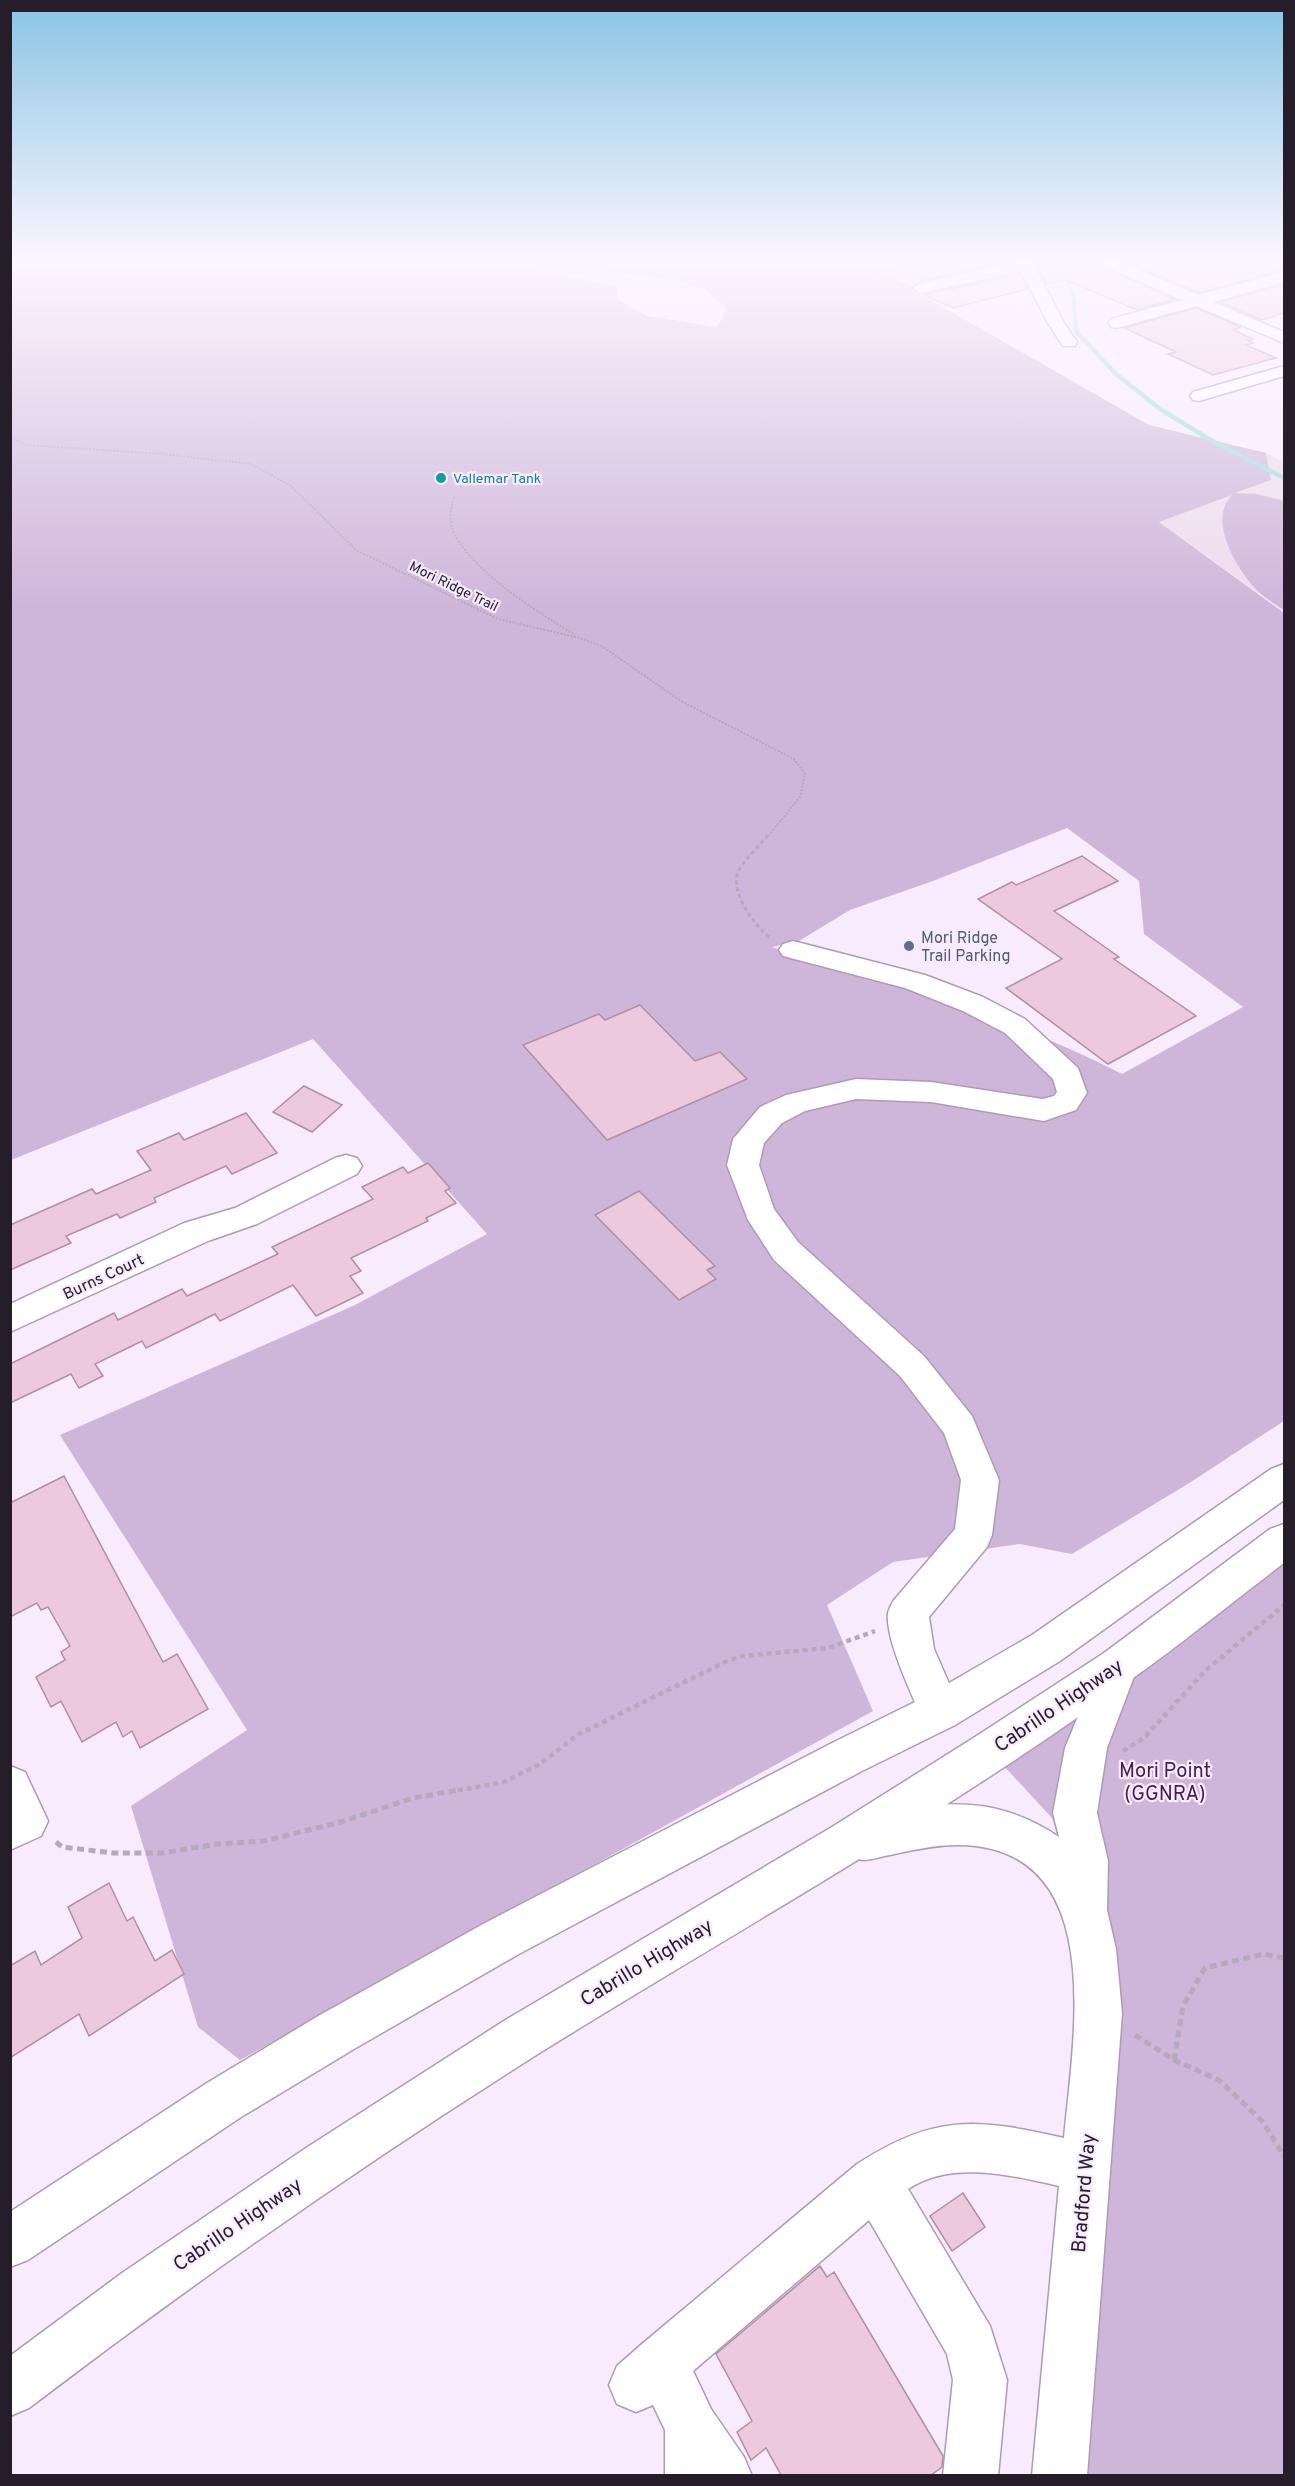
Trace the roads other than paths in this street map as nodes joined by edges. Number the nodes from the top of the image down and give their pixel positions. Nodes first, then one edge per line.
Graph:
1 (1270, 375) edge
2 (1199, 396) dead end
3 (793, 950) road end
4 (346, 1166) dead end
5 (10, 1319) edge
6 (1284, 1480) edge
7 (1284, 1542) edge
8 (1118, 1666) junction
9 (940, 1711) junction
10 (847, 1842) junction
11 (1085, 1910) junction
12 (1085, 2167) junction
13 (875, 2182) junction
14 (10, 2242) edge
15 (10, 2389) edge
16 (692, 2452) edge
17 (724, 2475) edge
18 (970, 2475) edge
19 (1059, 2475) edge

1 - 2 main road
3 - 9 main road
4 - 5 main road, Burns Court
6 - 9 main road
7 - 8 main road, Cabrillo Highway
8 - 10 main road, Cabrillo Highway
8 - 11 main road, Bradford Way
9 - 14 main road
10 - 11 main road, Bradford Way
10 - 15 main road, Cabrillo Highway
11 - 12 main road, Bradford Way
12 - 13 main road
12 - 19 main road, Bradford Way
13 - 16 main road
13 - 18 main road
16 - 17 main road

